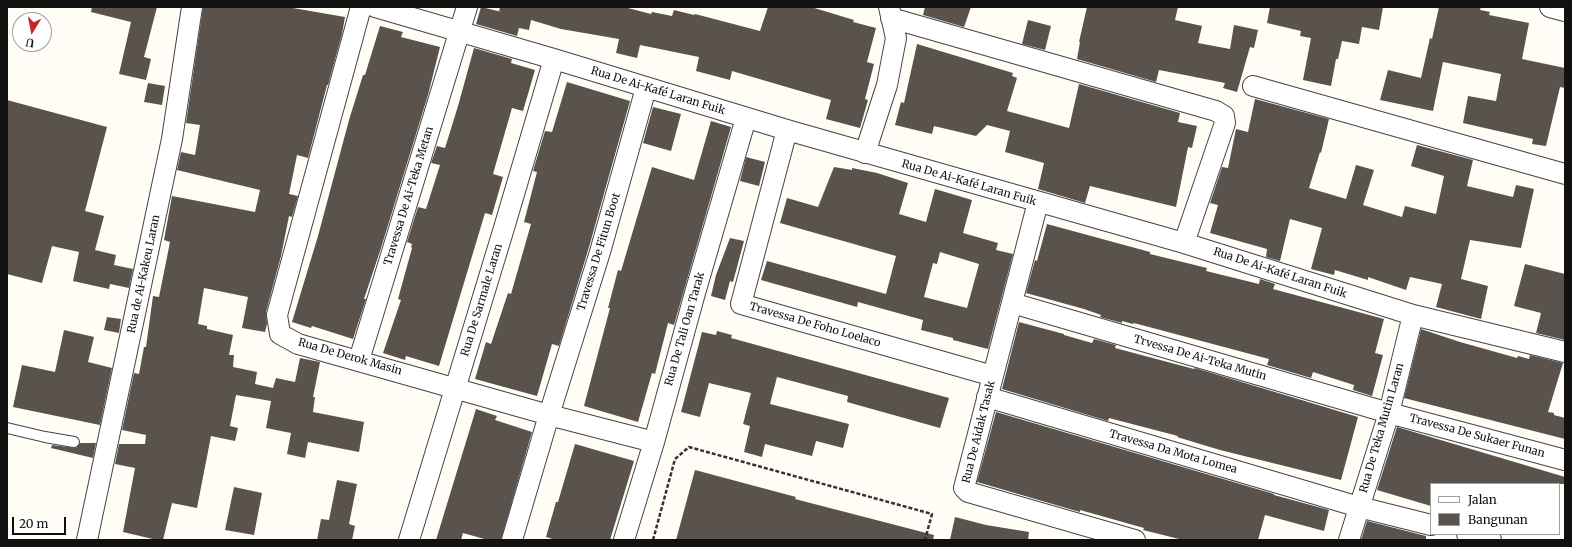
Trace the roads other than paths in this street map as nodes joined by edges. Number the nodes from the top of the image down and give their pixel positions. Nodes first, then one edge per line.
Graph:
1 (192, 7) edge
2 (361, 7) edge
3 (375, 7) edge
4 (467, 7) edge
5 (1550, 7) edge
6 (1565, 11) edge
7 (890, 13) edge
8 (460, 32) junction
9 (554, 59) junction
10 (1253, 86) dead end
11 (646, 88) junction
12 (746, 118) junction
13 (787, 130) junction
14 (865, 153) junction
15 (1565, 174) edge
16 (1038, 202) junction
17 (1184, 243) junction
18 (1012, 303) junction
19 (1413, 315) junction
20 (1565, 352) edge
21 (359, 360) junction
22 (993, 376) junction
23 (455, 388) junction
24 (987, 397) junction
25 (1389, 413) junction
26 (549, 415) junction
27 (7, 428) edge
28 (74, 442) dead end
29 (654, 442) junction
30 (1565, 460) edge
31 (1359, 507) junction
32 (1430, 525) edge
33 (1471, 535) edge
34 (87, 540) edge
35 (409, 540) edge
36 (512, 540) edge
37 (624, 540) edge
38 (1135, 540) edge
39 (1349, 540) edge
40 (1490, 540) edge

1 - 34 street, Rua de Ai-Kakeu Laran
2 - 21 street, Rua De Derok Masin
3 - 8 street, Rua De Ai-Kafé Laran Fuik
4 - 8 street, Travessa De Ai-Teka Metan
5 - 6 street
7 - 14 street
7 - 17 street
8 - 9 street, Rua De Ai-Kafé Laran Fuik
8 - 21 street, Travessa De Ai-Teka Metan
9 - 11 street, Rua De Ai-Kafé Laran Fuik
9 - 23 street, Rua De Sarmale Laran
10 - 15 street
11 - 12 street, Rua De Ai-Kafé Laran Fuik
11 - 26 street, Travessa De Fitun Boot
12 - 13 street, Rua De Ai-Kafé Laran Fuik
12 - 29 street, Rua De Tali Oan Tarak
13 - 14 street, Rua De Ai-Kafé Laran Fuik
13 - 22 street, Travessa De Foho Loelaco
14 - 16 street, Rua De Ai-Kafé Laran Fuik
16 - 17 street, Rua De Ai-Kafé Laran Fuik
16 - 18 street, Rua De Aidak Tasak
17 - 19 street, Rua De Ai-Kafé Laran Fuik
18 - 22 street, Rua De Aidak Tasak
18 - 25 street, Trvessa De Ai-Teka Mutin
19 - 20 street, Rua De Ai-Kafé Laran Fuik
19 - 25 street, Rua De Teka Mutin Laran
21 - 23 street, Rua De Derok Masin
22 - 24 street, Rua De Aidak Tasak
23 - 26 street, Rua De Derok Masin
23 - 35 street, Rua De Sarmale Laran
24 - 31 street, Travessa Da Mota Lomea
24 - 38 street, Rua De Aidak Tasak
25 - 30 street, Travessa De Sukaer Funan
25 - 31 street, Rua De Teka Mutin Laran
26 - 29 street, Rua De Derok Masin
26 - 36 street, Travessa De Fitun Boot
27 - 28 lane
29 - 37 street, Rua De Tali Oan Tarak
31 - 32 street, Travessa Da Mota Lomea
31 - 39 street, Rua De Teka Mutin Laran
33 - 40 street

